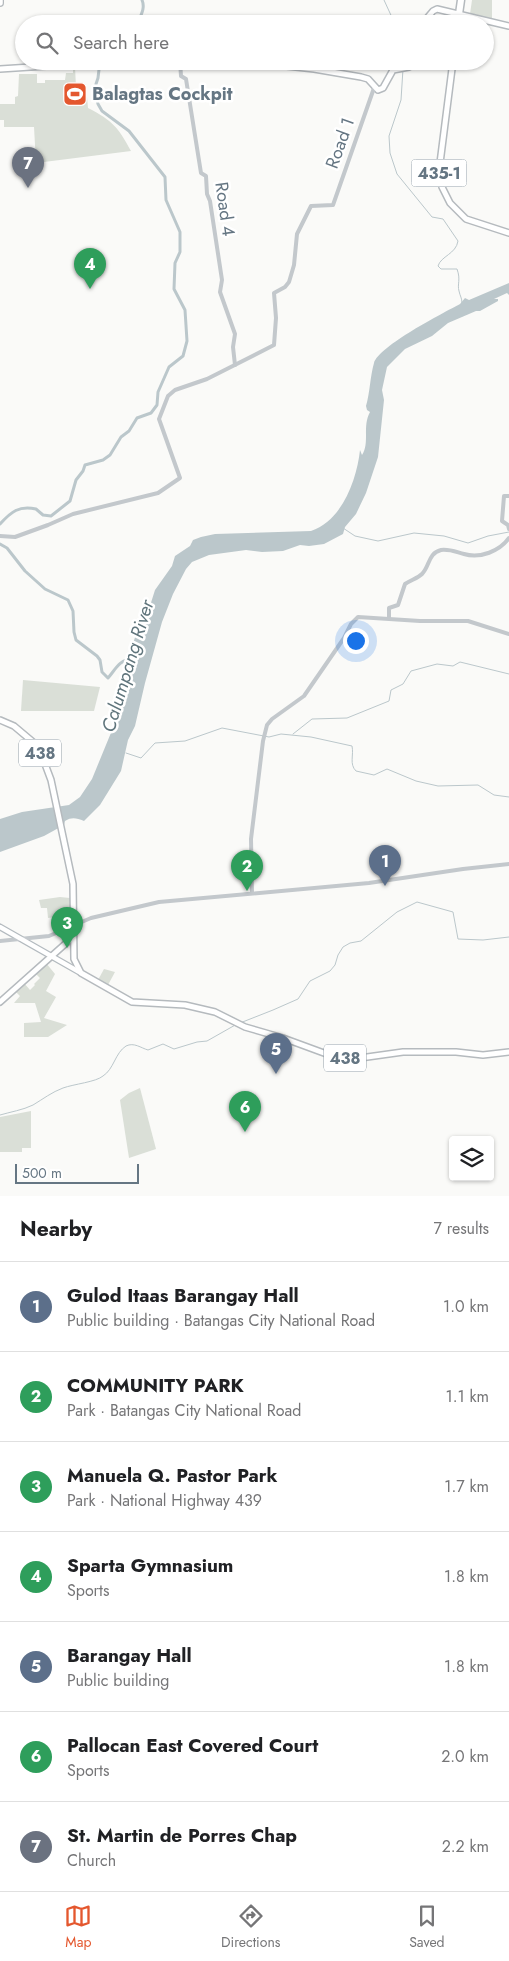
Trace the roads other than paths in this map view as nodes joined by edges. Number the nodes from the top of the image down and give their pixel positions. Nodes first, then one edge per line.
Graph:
1 (460, 0) edge
2 (459, 14) junction
3 (431, 15) edge
4 (463, 15) edge
5 (494, 22) edge
6 (509, 26) edge
7 (15, 68) edge
8 (0, 69) edge
9 (181, 70) edge
10 (320, 70) edge
11 (394, 70) edge
12 (452, 70) edge
13 (374, 88) junction
14 (509, 233) edge
15 (235, 365) junction
16 (509, 496) edge
17 (509, 528) edge
18 (0, 536) edge
19 (509, 538) edge
20 (389, 618) junction
21 (509, 634) edge
22 (0, 720) edge
23 (509, 864) edge
24 (252, 893) junction
25 (73, 926) junction
26 (0, 928) edge
27 (73, 937) junction
28 (22, 940) junction
29 (0, 941) edge
30 (50, 956) junction
31 (81, 973) junction
32 (0, 1002) edge
33 (509, 1052) edge

1 - 2 highway
2 - 3 main road
2 - 4 main road
5 - 6 main road
7 - 8 main road
9 - 15 street, Road 4
10 - 13 main road
11 - 13 main road
12 - 14 main road, 435-1
13 - 15 street, Road 1
15 - 18 street
16 - 17 street
19 - 20 street
20 - 21 street
20 - 24 street
22 - 25 main road, 438
23 - 24 street
24 - 25 street
25 - 27 main road, 438
25 - 28 street
26 - 28 main road
27 - 30 main road
27 - 31 main road, 438
28 - 29 street
28 - 30 main road
30 - 31 main road
30 - 32 main road
31 - 33 main road, 438

